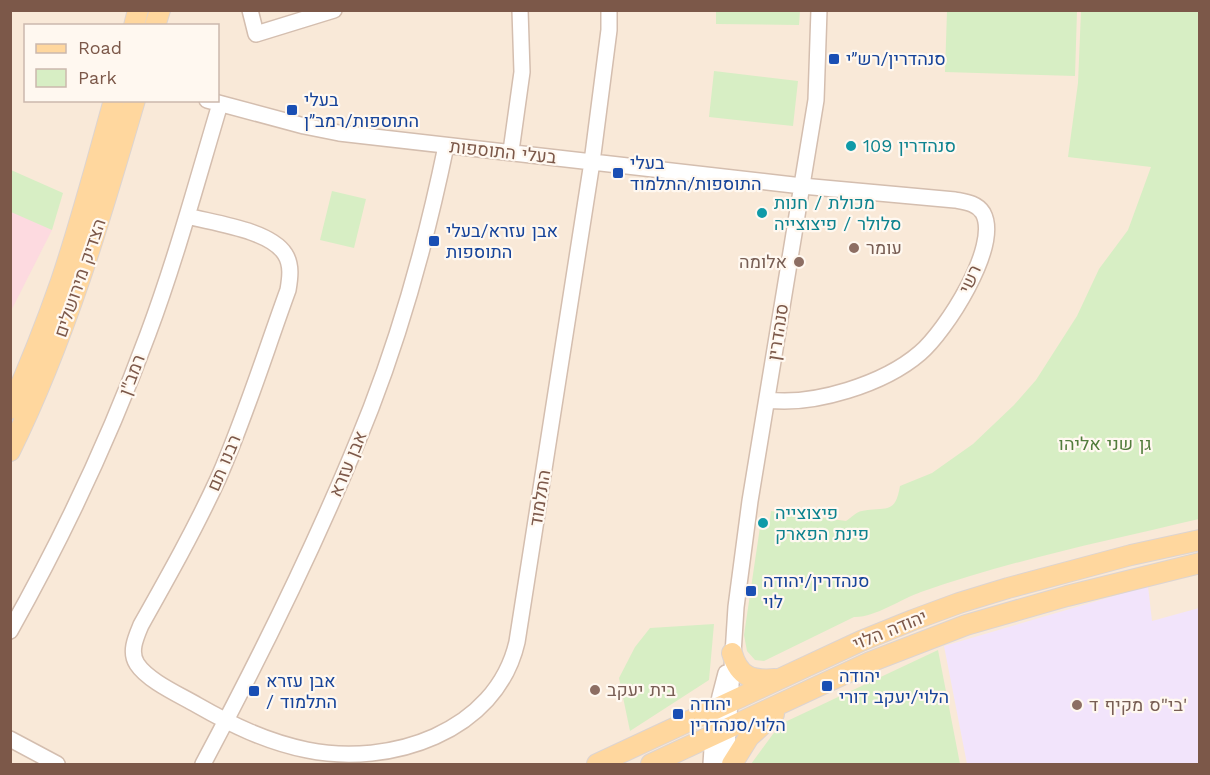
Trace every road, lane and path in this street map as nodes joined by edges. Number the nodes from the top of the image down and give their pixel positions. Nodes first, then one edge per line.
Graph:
1 (250, 10) edge
2 (334, 10) edge
3 (520, 10) edge
4 (609, 10) edge
5 (819, 10) edge
6 (113, 102) edge
7 (134, 102) edge
8 (213, 102) edge
9 (446, 146) junction
10 (511, 151) junction
11 (592, 162) junction
12 (802, 186) junction
13 (187, 216) junction
14 (766, 400) junction
15 (10, 409) edge
16 (10, 451) edge
17 (1200, 540) edge
18 (1200, 563) edge
19 (10, 631) edge
20 (732, 653) junction
21 (784, 678) junction
22 (792, 699) junction
23 (723, 706) junction
24 (226, 722) junction
25 (720, 732) junction
26 (10, 739) edge
27 (57, 765) edge
28 (203, 765) edge
29 (597, 765) edge
30 (651, 765) edge
31 (711, 765) edge
32 (726, 765) edge
33 (732, 765) edge

1 - 2 street
3 - 10 street
4 - 11 street, התלמוד
5 - 12 street, סנהדרין
6 - 15 main road, הצדיק מירושלים
7 - 16 main road, הצדיק מירושלים
8 - 9 street, בעלי התוספות
8 - 13 street, רמב"ן
9 - 10 street, בעלי התוספות
9 - 24 street, אבן עזרא
10 - 11 street, בעלי התוספות
11 - 12 street, בעלי התוספות
11 - 24 street, התלמוד
12 - 14 street, סנהדרין
12 - 14 street, רשי
13 - 19 street, רמב"ן
13 - 24 street, רבנו תם
14 - 20 street, סנהדרין
17 - 21 main road, יהודה הלוי
18 - 22 main road, יהודה הלוי
20 - 21 main road
20 - 23 street, סנהדרין
21 - 23 main road, יהודה הלוי
22 - 25 main road, יהודה הלוי
22 - 33 main road
23 - 25 street, סנהדרין
23 - 29 main road, יהודה הלוי
24 - 28 street, אבן עזרא
25 - 30 main road, יהודה הלוי
25 - 31 street
25 - 32 street
26 - 27 street

